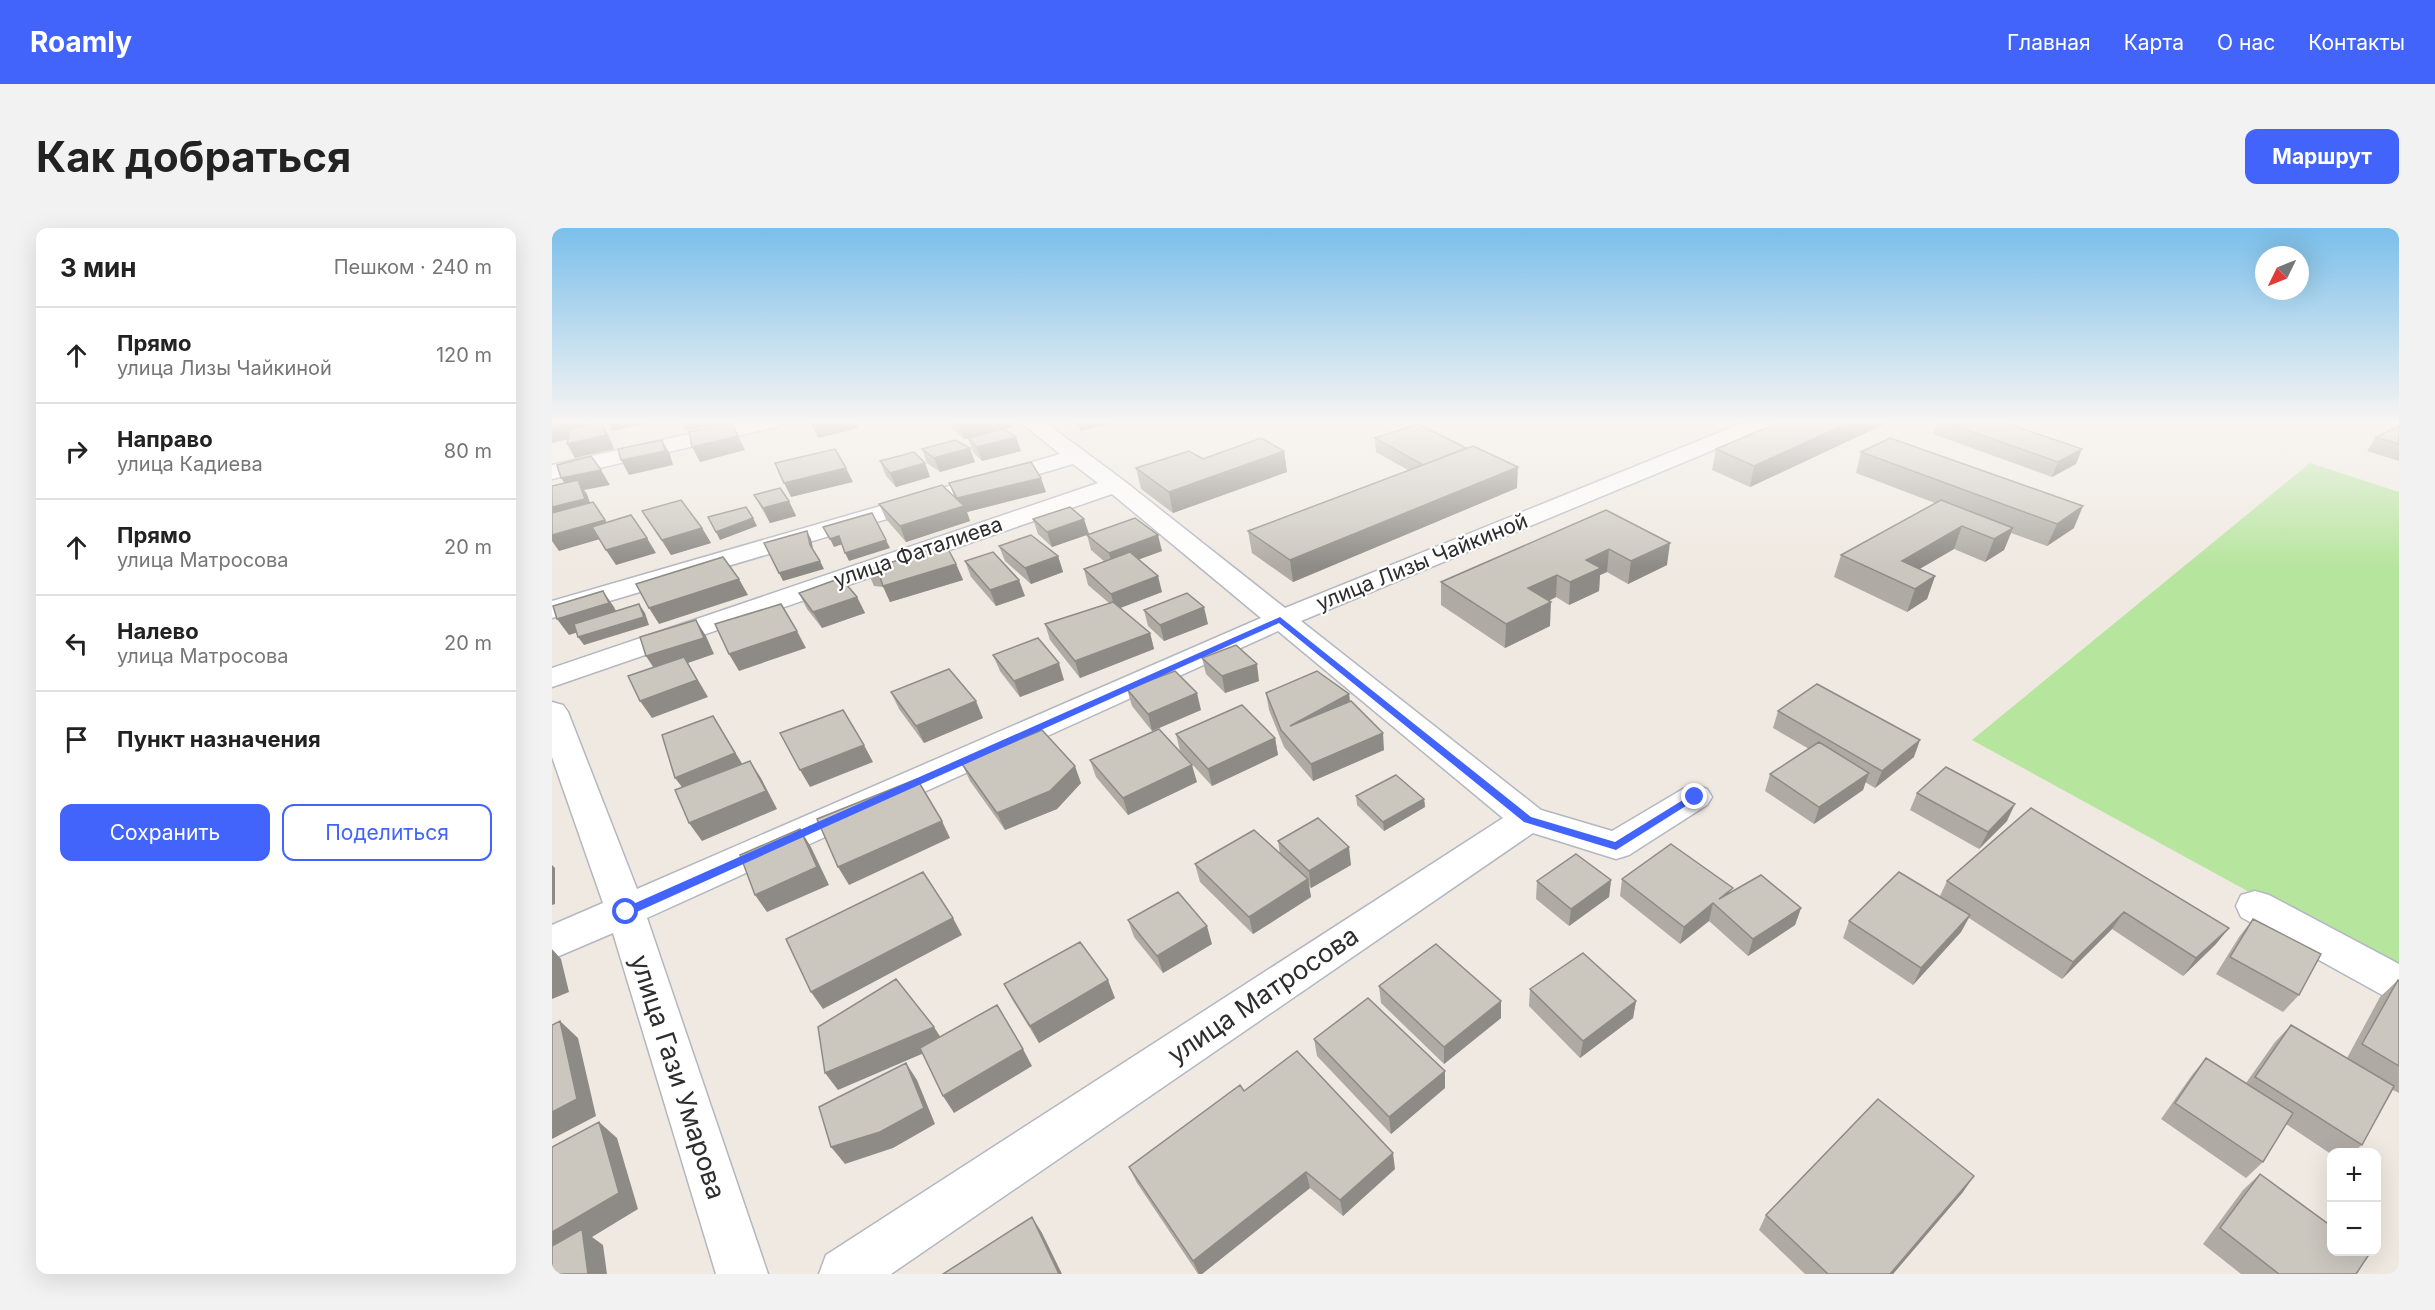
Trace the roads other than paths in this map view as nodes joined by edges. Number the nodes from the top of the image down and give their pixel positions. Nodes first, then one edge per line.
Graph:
1 (1032, 469) edge
2 (1093, 469) edge
3 (1650, 469) edge
4 (1115, 485) junction
5 (552, 610) edge
6 (1280, 620) junction
7 (552, 678) edge
8 (552, 712) edge
9 (1695, 797) dead end
10 (1528, 819) junction
11 (2254, 906) dead end
12 (626, 912) junction
13 (552, 943) edge
14 (2399, 984) edge
15 (741, 1274) edge
16 (845, 1274) edge

1 - 5 street
2 - 4 street
3 - 6 street, улица Лизы Чайкиной
4 - 6 street
4 - 7 street, улица Фаталиева
6 - 10 street
6 - 12 street, улица Лизы Чайкиной
8 - 12 street, улица Гази Умарова
9 - 10 street
10 - 16 street, улица Матросова
11 - 14 street
12 - 13 street, улица Лизы Чайкиной
12 - 15 street, улица Гази Умарова

